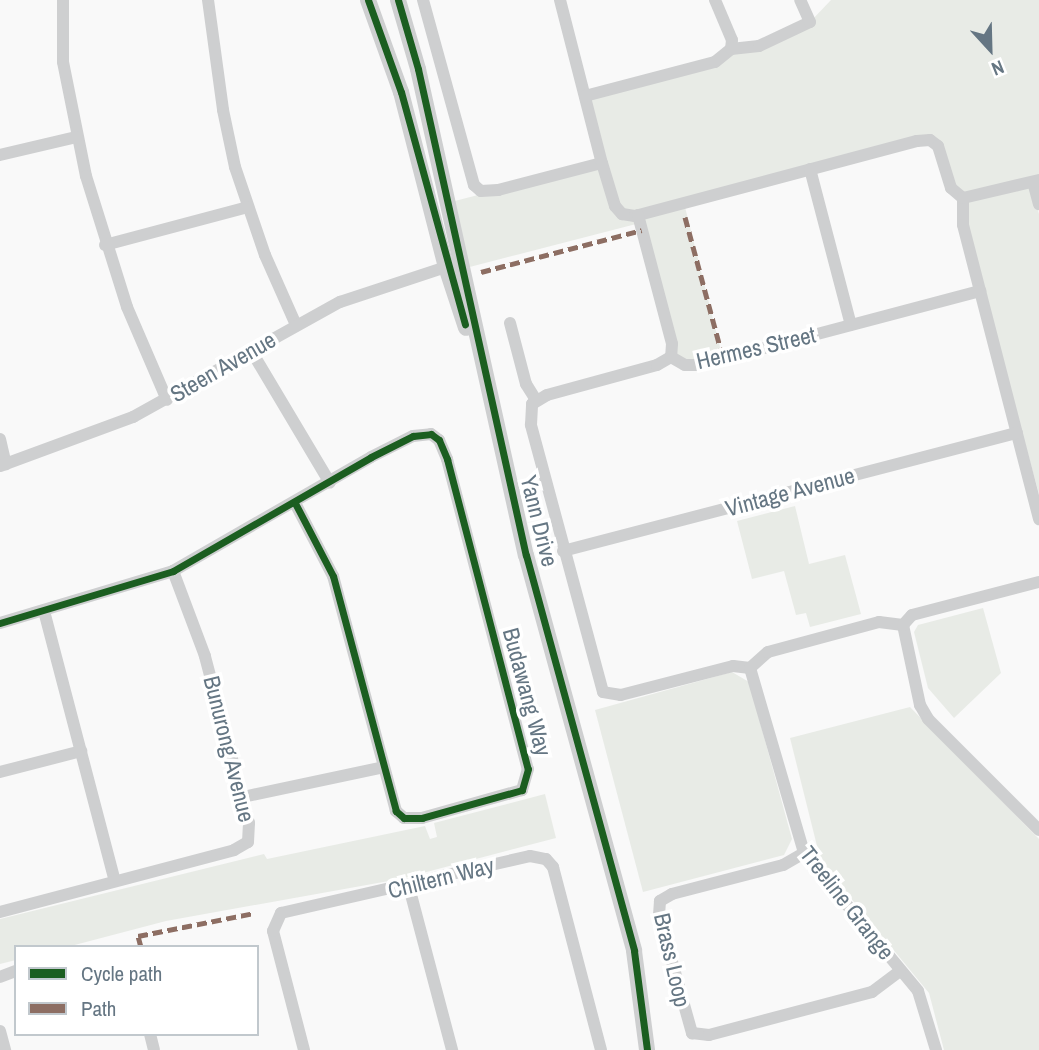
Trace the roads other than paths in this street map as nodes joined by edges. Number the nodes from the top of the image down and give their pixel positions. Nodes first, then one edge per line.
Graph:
1 (63, 0) edge
2 (208, 0) edge
3 (368, 0) edge
4 (398, 0) edge
5 (424, 0) edge
6 (560, 0) edge
7 (715, 0) edge
8 (800, 0) edge
9 (731, 49) junction
10 (584, 96) junction
11 (77, 137) junction
12 (0, 155) edge
13 (602, 163) junction
14 (810, 169) junction
15 (1036, 181) edge
16 (963, 198) junction
17 (1039, 204) edge
18 (248, 208) junction
19 (638, 215) junction
20 (105, 245) junction
21 (446, 267) junction
22 (980, 290) junction
23 (510, 323) dead end
24 (296, 325) junction
25 (851, 325) junction
26 (252, 352) junction
27 (671, 357) junction
28 (487, 386) junction
29 (167, 400) junction
30 (537, 400) junction
31 (1017, 433) junction
32 (0, 439) edge
33 (3, 465) edge
34 (330, 482) junction
35 (295, 503) junction
36 (1039, 519) edge
37 (563, 551) junction
38 (173, 571) junction
39 (1039, 582) edge
40 (44, 611) junction
41 (0, 623) edge
42 (903, 625) junction
43 (750, 668) junction
44 (81, 751) junction
45 (384, 767) junction
46 (0, 772) edge
47 (243, 797) junction
48 (1039, 831) edge
49 (804, 853) junction
50 (115, 881) junction
51 (409, 887) junction
52 (0, 912) edge
53 (901, 971) junction
54 (0, 1031) edge
55 (5, 1050) edge
56 (304, 1050) edge
57 (452, 1050) edge
58 (601, 1050) edge
59 (646, 1050) edge
60 (936, 1050) edge

1 - 11 street
2 - 18 street
3 - 21 street, Yann Drive
4 - 28 street, Yann Drive
5 - 13 street
6 - 10 street
7 - 9 street
8 - 9 street
9 - 10 street
10 - 13 street
11 - 12 street
11 - 20 street
13 - 19 street
14 - 16 street
14 - 19 street
14 - 25 street
15 - 16 street
15 - 17 street
16 - 22 street
18 - 20 street
18 - 24 street
19 - 27 street
20 - 29 street
21 - 24 street, Steen Avenue
21 - 28 street, Yann Drive
22 - 25 street, Hermes Street
22 - 31 street
23 - 30 street
24 - 26 street, Steen Avenue
25 - 27 street, Hermes Street
26 - 29 street, Steen Avenue
26 - 34 street
27 - 30 street, Hermes Street
28 - 59 street, Yann Drive
29 - 33 street, Steen Avenue
30 - 37 street
31 - 36 street
31 - 37 street, Vintage Avenue
32 - 33 street
34 - 35 street, Budawang Way
34 - 45 street, Budawang Way
35 - 38 street
35 - 45 street, Budawang Way
37 - 43 street
38 - 40 street
38 - 47 street, Bunurong Avenue
39 - 42 street
40 - 41 street
40 - 44 street
42 - 43 street
42 - 48 street
43 - 49 street, Treeline Grange
44 - 46 street
44 - 50 street
45 - 47 street
47 - 50 street, Bunurong Avenue
49 - 53 street, Treeline Grange
49 - 53 street, Brass Loop
50 - 52 street, Bunurong Avenue
51 - 56 street, Chiltern Way
51 - 57 street
51 - 58 street, Chiltern Way
53 - 60 street, Treeline Grange
54 - 55 street

